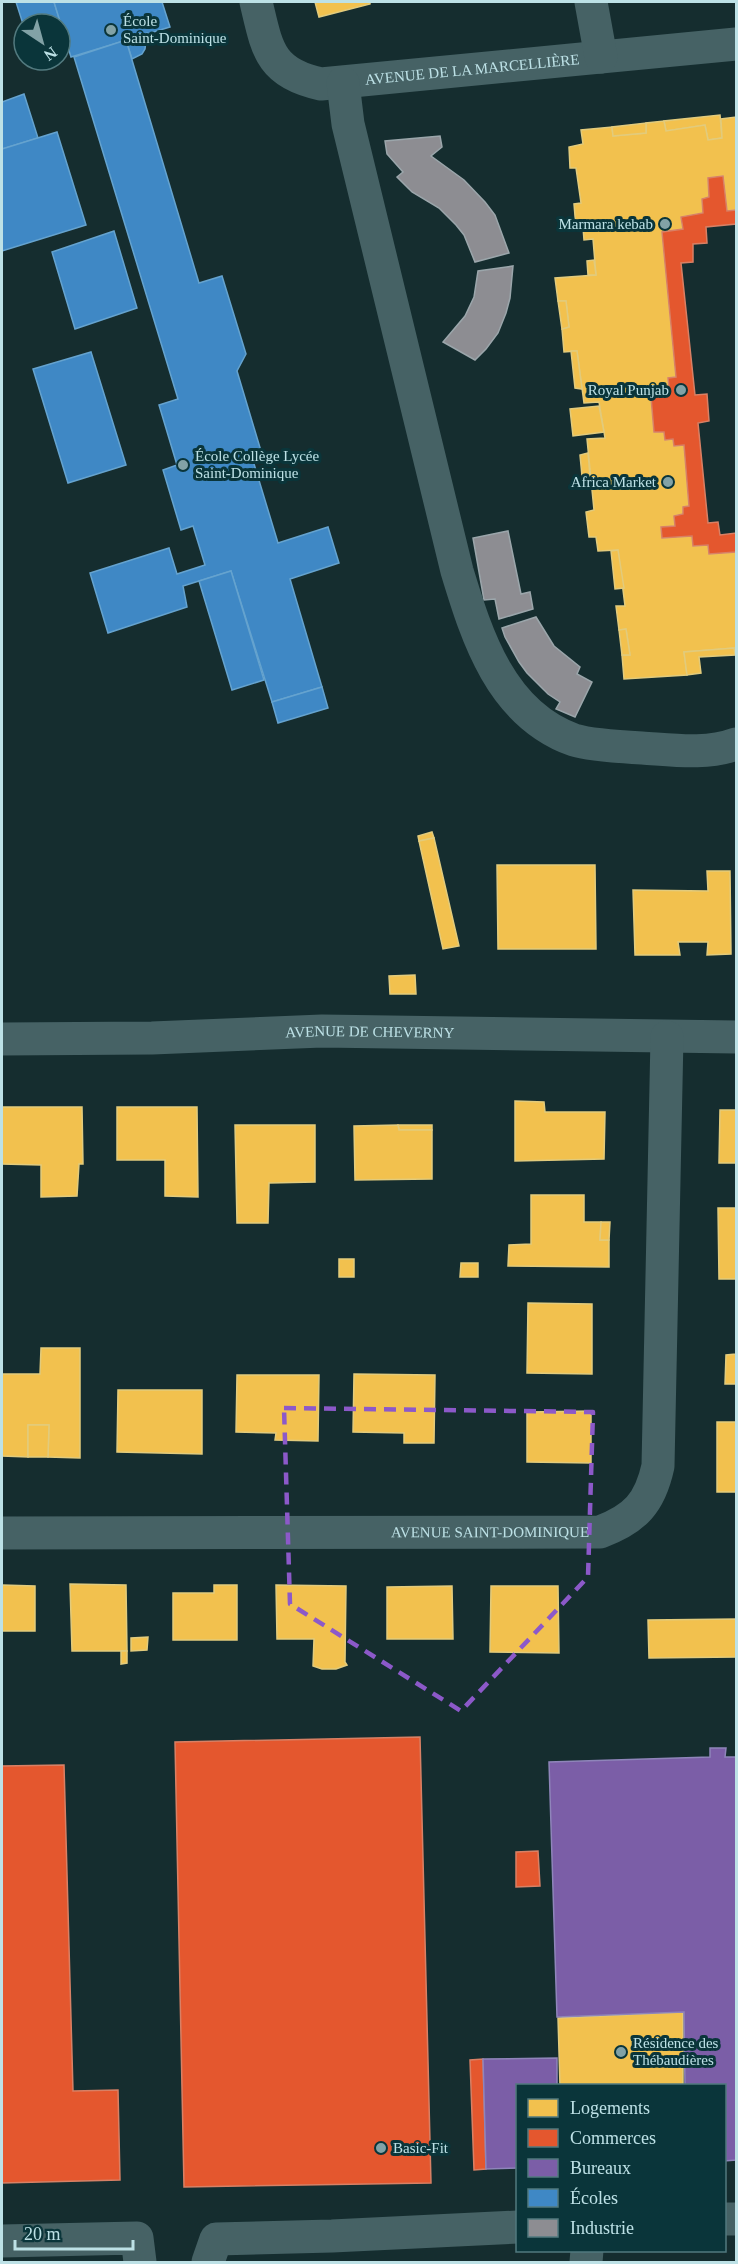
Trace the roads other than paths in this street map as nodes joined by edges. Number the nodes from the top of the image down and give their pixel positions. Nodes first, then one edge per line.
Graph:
1 (256, 2) edge
2 (591, 2) edge
3 (736, 44) edge
4 (601, 57) junction
5 (343, 83) junction
6 (736, 744) edge
7 (666, 1037) junction
8 (736, 1037) edge
9 (2, 1039) edge
10 (2, 1533) edge
11 (516, 2227) edge
12 (2, 2241) edge
13 (140, 2262) edge
14 (208, 2262) edge

1 - 5 street, AVENUE DE LA MARCELLIÈRE
2 - 4 street
3 - 4 street, AVENUE DE LA MARCELLIÈRE
4 - 5 street, AVENUE DE LA MARCELLIÈRE
5 - 6 street
7 - 8 street, AVENUE DE CHEVERNY
7 - 9 street, AVENUE DE CHEVERNY
7 - 10 street, AVENUE SAINT-DOMINIQUE
11 - 14 street
12 - 13 street

